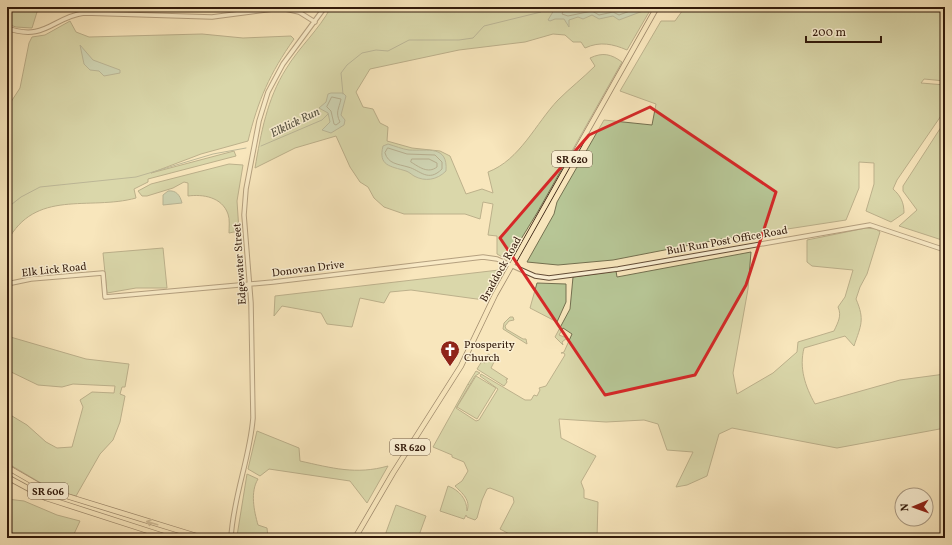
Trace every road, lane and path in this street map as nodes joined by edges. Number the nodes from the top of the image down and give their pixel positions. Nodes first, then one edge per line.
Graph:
1 (325, 7) edge
2 (657, 7) edge
3 (315, 22) junction
4 (7, 28) edge
5 (945, 250) edge
6 (511, 266) junction
7 (7, 284) edge
8 (250, 284) junction
9 (105, 297) joint
10 (7, 467) edge
11 (7, 476) edge
12 (170, 538) edge
13 (203, 538) edge
14 (231, 538) edge
15 (355, 538) edge

1 - 3 street, Edgewater Street
2 - 6 main road, Braddock Road / SR 620
3 - 4 street
3 - 8 street, Edgewater Street
5 - 6 street, Bull Run Post Office Road
6 - 8 street, Donovan Drive
6 - 15 main road, Braddock Road / SR 620
7 - 9 street, Elk Lick Road
8 - 9 street, Donovan Drive
8 - 14 street, Edgewater Street
13 -> 10 main road, SR 606
11 - 12 main road, SR 606

